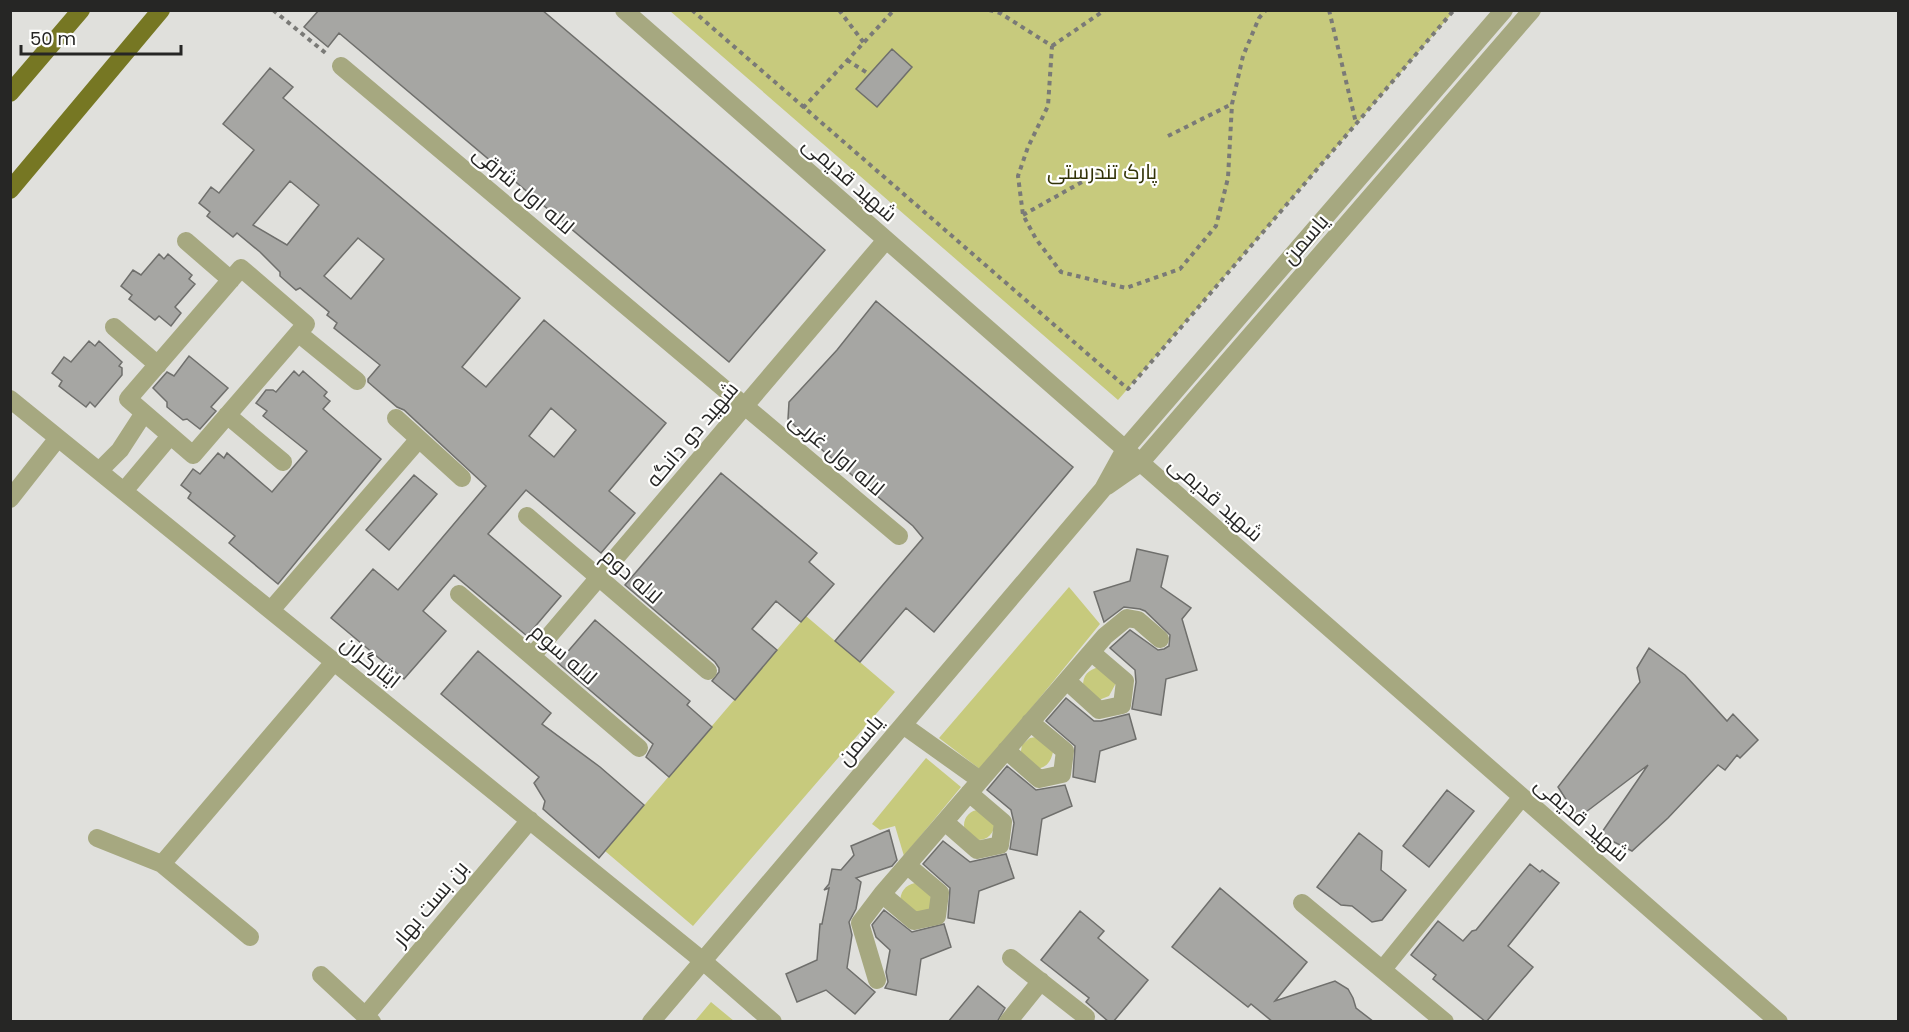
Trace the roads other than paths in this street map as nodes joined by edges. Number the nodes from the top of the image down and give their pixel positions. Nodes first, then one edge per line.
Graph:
1 (81, 10) edge
2 (161, 10) edge
3 (624, 10) edge
4 (1504, 10) edge
5 (1533, 10) edge
6 (341, 66) road end
7 (10, 93) edge
8 (10, 190) edge
9 (886, 240) junction
10 (186, 241) dead end
11 (231, 280) junction
12 (114, 327) dead end
13 (298, 333) junction
14 (158, 364) junction
15 (357, 381) dead end
16 (10, 399) edge
17 (745, 406) junction
18 (144, 413) junction
19 (227, 415) junction
20 (396, 418) dead end
21 (170, 436) junction
22 (58, 438) junction
23 (419, 439) junction
24 (1125, 449) junction
25 (283, 462) dead end
26 (1140, 463) junction
27 (99, 471) junction
28 (462, 478) dead end
29 (1103, 489) junction
30 (124, 491) junction
31 (10, 499) edge
32 (527, 516) dead end
33 (899, 536) dead end
34 (600, 578) junction
35 (459, 594) dead end
36 (271, 610) junction
37 (1160, 639) dead end
38 (1091, 652) junction
39 (532, 656) junction
40 (334, 662) junction
41 (708, 671) dead end
42 (1066, 681) junction
43 (1030, 722) junction
44 (903, 725) junction
45 (639, 748) dead end
46 (1006, 750) junction
47 (975, 786) junction
48 (1522, 797) junction
49 (530, 820) junction
50 (945, 822) junction
51 (97, 838) dead end
52 (162, 864) junction
53 (908, 866) junction
54 (882, 894) junction
55 (1302, 903) dead end
56 (250, 937) dead end
57 (1011, 957) dead end
58 (702, 961) junction
59 (1383, 969) junction
60 (321, 975) dead end
61 (877, 980) dead end
62 (1041, 981) junction
63 (1086, 1017) dead end
64 (369, 1018) edge
65 (651, 1022) edge
66 (773, 1022) edge
67 (1008, 1022) edge
68 (1445, 1022) edge
69 (1779, 1022) edge

1 - 7 main road
2 - 8 main road
3 - 9 street, شهید قدیمی
4 - 24 street, یاسمن
5 - 26 street, یاسمن
6 - 17 street, لاله اول شرقی
9 - 17 street, شهید دو دانگه
9 - 24 street, شهید قدیمی
10 - 11 street
11 - 13 street
11 - 14 street
12 - 14 street
13 - 15 street
13 - 19 street
14 - 18 street
16 - 22 street, ایثارگران
17 - 33 street, لاله اول غربی
17 - 34 street, شهید دو دانگه
18 - 21 street
18 - 27 street
19 - 21 street
19 - 25 street
20 - 23 street
21 - 30 street
22 - 27 street, ایثارگران
22 - 31 street
23 - 28 street
23 - 36 street
24 - 26 street, شهید قدیمی
24 - 29 street, یاسمن
26 - 29 street, یاسمن
26 - 48 street, شهید قدیمی
27 - 30 street, ایثارگران
29 - 44 street, یاسمن
30 - 36 street, ایثارگران
32 - 34 street, لاله دوم
34 - 39 street, شهید دو دانگه
34 - 41 street, لاله دوم
35 - 39 street, لاله سوم
36 - 40 street, ایثارگران
37 - 38 street
38 - 42 street
38 - 42 street
39 - 45 street, لاله سوم
40 - 49 street, ایثارگران
40 - 52 street
42 - 43 street
43 - 46 street
43 - 46 street
44 - 47 street
44 - 58 street, یاسمن
46 - 47 street
47 - 50 street
47 - 50 street
48 - 59 street
48 - 69 street, شهید قدیمی
49 - 58 street, ایثارگران
49 - 64 street, بن بست بهار
50 - 53 street
51 - 52 street
52 - 56 street
53 - 54 street
53 - 54 street
54 - 61 street
55 - 59 street
57 - 62 street
58 - 65 street, یاسمن
58 - 66 street, ایثارگران
59 - 68 street
60 - 64 street
62 - 63 street
62 - 67 street

